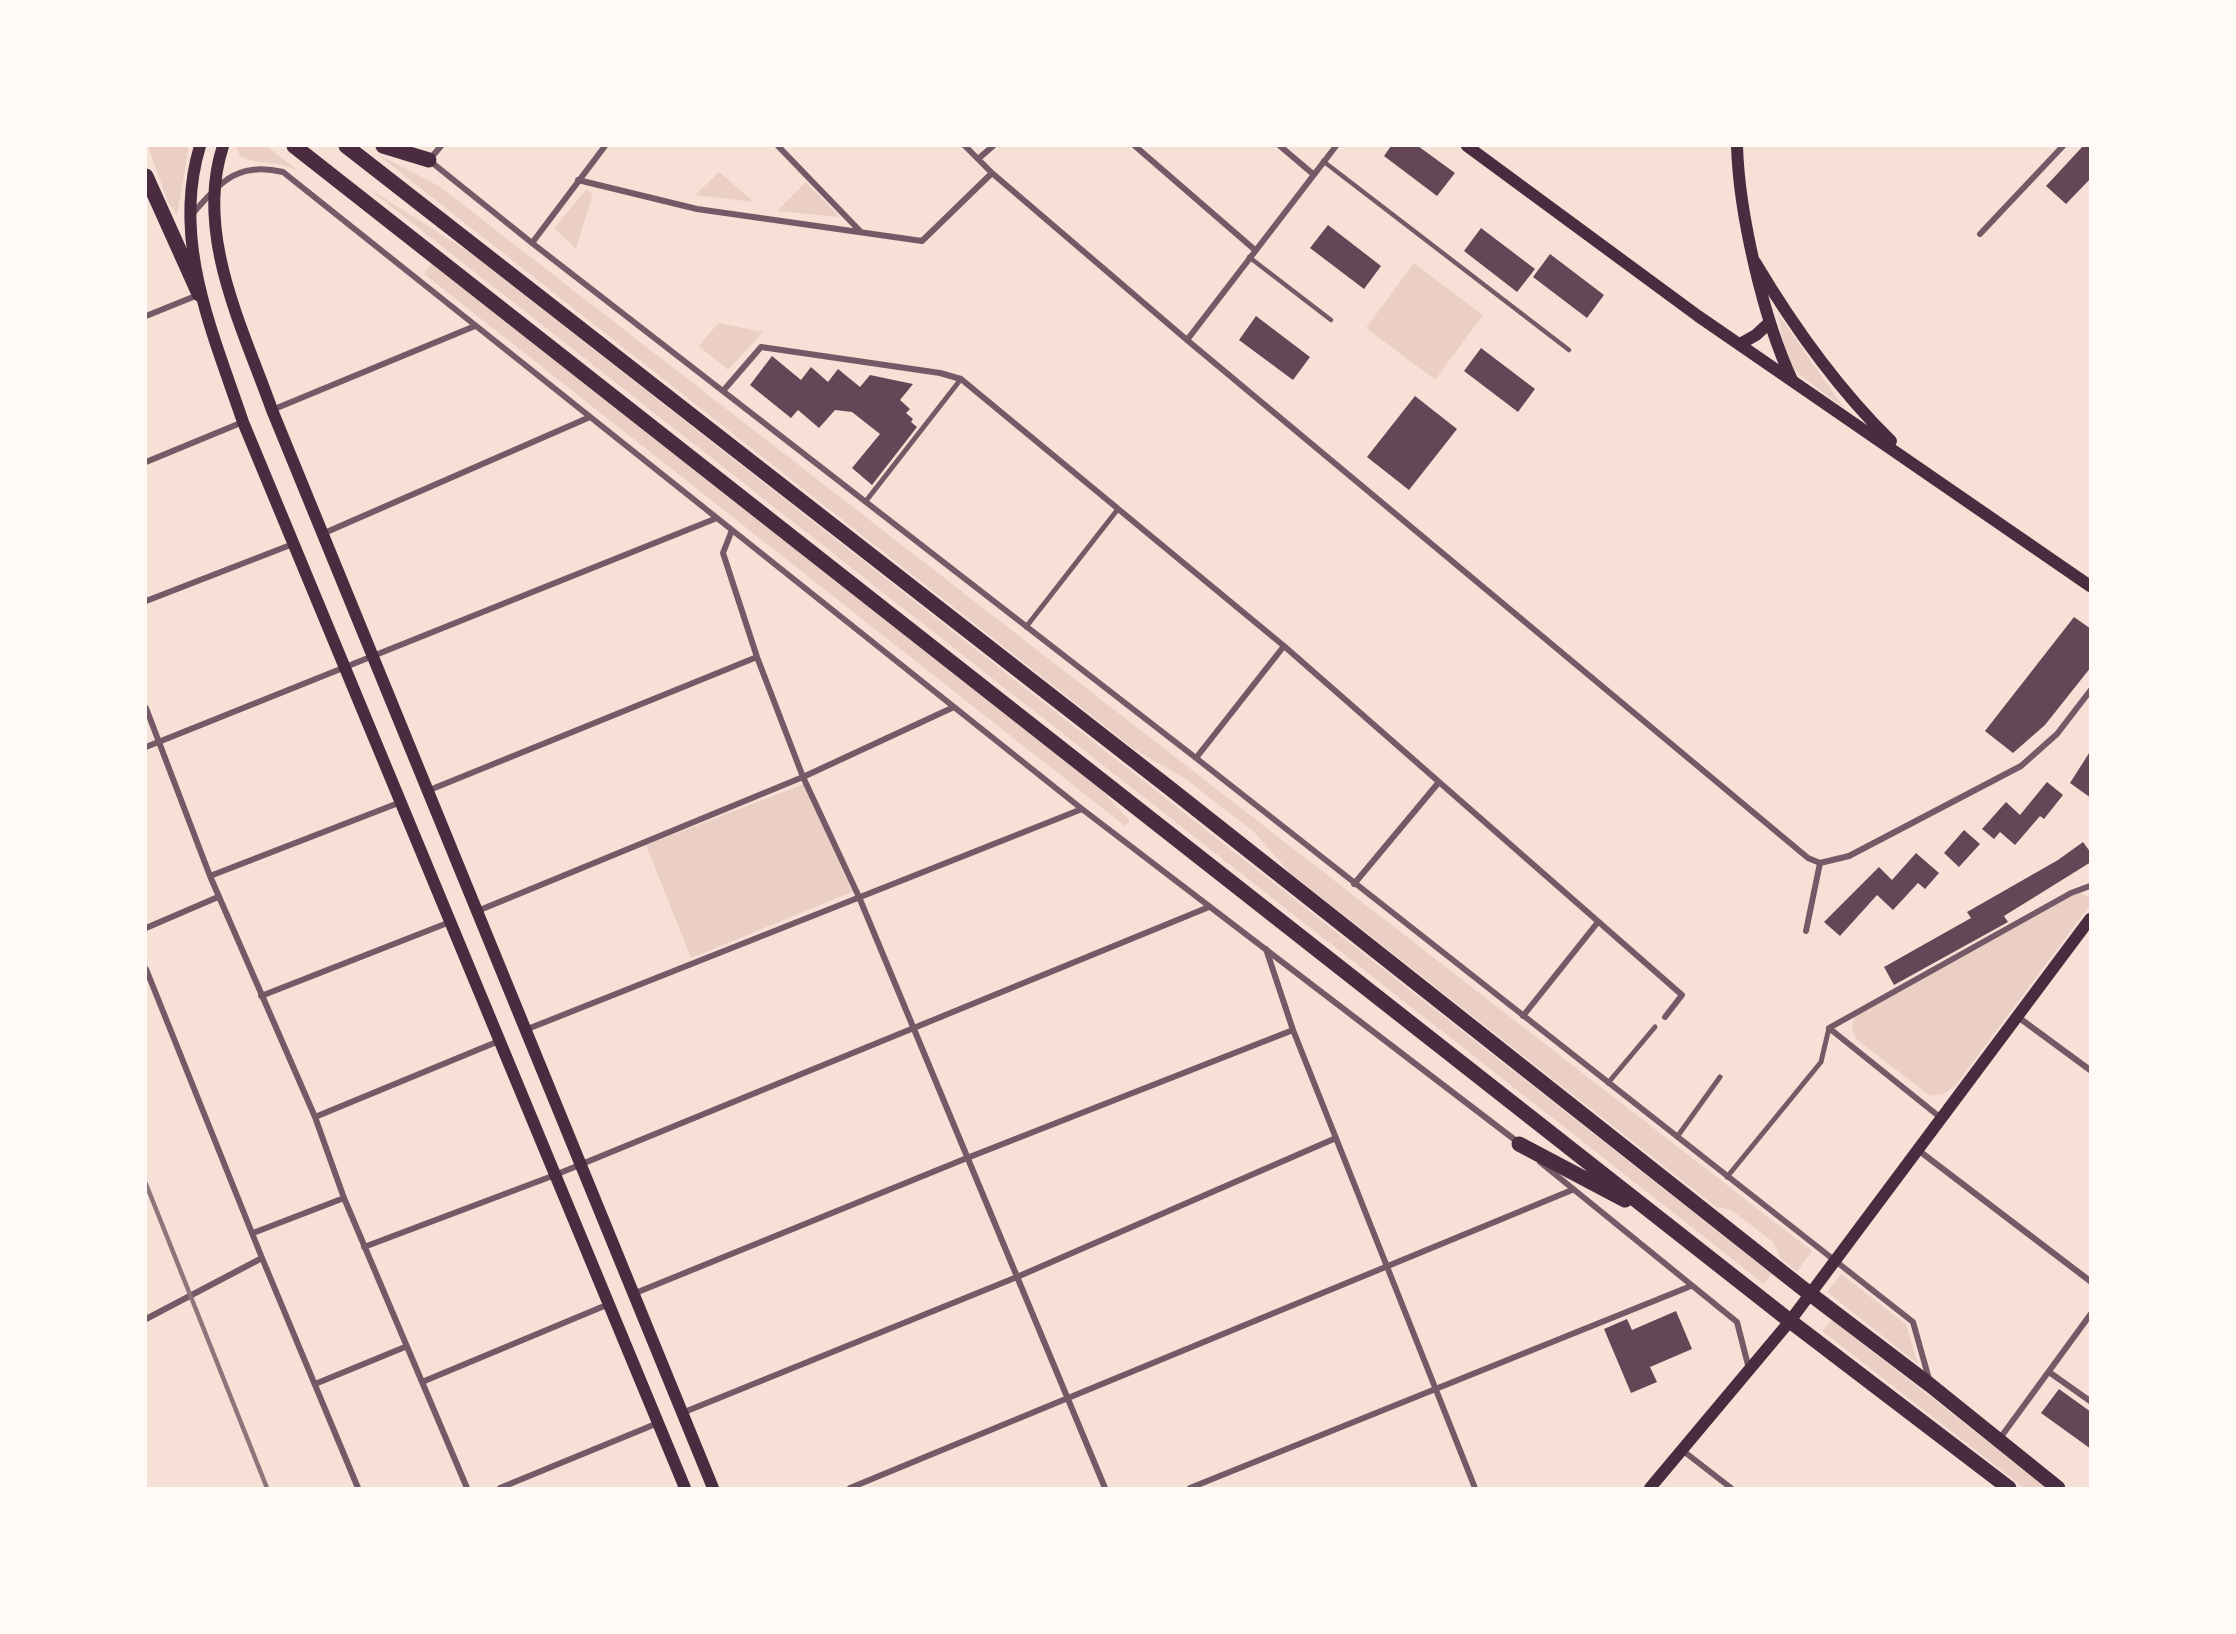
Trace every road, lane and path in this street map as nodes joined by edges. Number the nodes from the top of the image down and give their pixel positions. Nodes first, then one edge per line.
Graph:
1 (200, 146) edge
2 (223, 146) edge
3 (294, 146) edge
4 (345, 146) edge
5 (383, 146) edge
6 (411, 146) edge
7 (441, 146) edge
8 (605, 146) edge
9 (778, 146) edge
10 (965, 146) edge
11 (993, 146) edge
12 (1135, 146) edge
13 (1280, 146) edge
14 (1336, 146) edge
15 (1467, 146) edge
16 (1737, 146) edge
17 (2063, 146) edge
18 (978, 159) junction
19 (429, 160) junction
20 (1323, 161) junction
21 (992, 172) junction
22 (1313, 174) junction
23 (146, 177) edge
24 (578, 180) junction
25 (216, 187) junction
26 (188, 218) junction
27 (860, 231) junction
28 (1980, 234) dead end
29 (532, 243) junction
30 (1255, 250) junction
31 (1249, 257) junction
32 (1755, 262) junction
33 (199, 294) junction
34 (146, 316) edge
35 (1331, 320) dead end
36 (1769, 322) junction
37 (475, 326) junction
38 (1187, 340) junction
39 (1740, 345) junction
40 (1569, 350) dead end
41 (961, 379) junction
42 (1792, 381) junction
43 (723, 392) junction
44 (272, 410) junction
45 (590, 417) junction
46 (243, 422) junction
47 (146, 462) edge
48 (1913, 463) junction
49 (866, 501) junction
50 (1118, 510) junction
51 (717, 518) junction
52 (732, 530) junction
53 (321, 534) junction
54 (294, 544) junction
55 (2091, 586) edge
56 (146, 602) edge
57 (1026, 627) junction
58 (1284, 646) junction
59 (757, 657) junction
60 (371, 659) junction
61 (345, 669) junction
62 (2091, 692) edge
63 (954, 707) junction
64 (146, 708) edge
65 (159, 742) junction
66 (146, 747) edge
67 (1196, 758) junction
68 (803, 777) junction
69 (1439, 782) junction
70 (426, 792) junction
71 (400, 802) junction
72 (1082, 809) junction
73 (1820, 863) junction
74 (210, 876) junction
75 (1354, 884) junction
76 (2091, 886) edge
77 (218, 897) junction
78 (859, 897) junction
79 (1209, 907) junction
80 (475, 912) junction
81 (2091, 919) edge
82 (450, 922) junction
83 (1598, 922) junction
84 (146, 928) edge
85 (1806, 931) dead end
86 (1266, 949) junction
87 (146, 969) edge
88 (261, 996) junction
89 (1523, 1016) junction
90 (1665, 1017) dead end
91 (2018, 1017) junction
92 (913, 1026) junction
93 (1655, 1028) dead end
94 (1829, 1028) junction
95 (524, 1030) junction
96 (1293, 1030) junction
97 (499, 1041) junction
98 (2091, 1070) edge
99 (1720, 1077) dead end
100 (1608, 1083) junction
101 (315, 1117) junction
102 (1941, 1118) junction
103 (1677, 1137) junction
104 (1336, 1138) junction
105 (1519, 1144) junction
106 (1918, 1150) junction
107 (968, 1158) junction
108 (580, 1165) junction
109 (555, 1175) junction
110 (1727, 1178) junction
111 (1572, 1190) junction
112 (344, 1198) junction
113 (1659, 1218) junction
114 (253, 1233) junction
115 (364, 1247) junction
116 (261, 1258) junction
117 (1834, 1262) junction
118 (1387, 1266) junction
119 (1017, 1277) junction
120 (2091, 1281) edge
121 (1691, 1286) junction
122 (633, 1294) junction
123 (1810, 1294) junction
124 (609, 1304) junction
125 (2091, 1315) edge
126 (146, 1319) edge
127 (1790, 1321) junction
128 (405, 1347) junction
129 (1749, 1369) junction
130 (2049, 1372) junction
131 (422, 1382) junction
132 (315, 1384) junction
133 (1930, 1385) junction
134 (1434, 1389) junction
135 (1069, 1400) junction
136 (2091, 1401) edge
137 (682, 1413) junction
138 (658, 1423) junction
139 (1998, 1441) junction
140 (1682, 1450) junction
141 (358, 1488) edge
142 (467, 1488) edge
143 (500, 1488) edge
144 (685, 1488) edge
145 (713, 1488) edge
146 (850, 1488) edge
147 (1105, 1488) edge
148 (1190, 1488) edge
149 (1475, 1488) edge
150 (1650, 1488) edge
151 (1731, 1488) edge
152 (2010, 1488) edge
153 (2058, 1488) edge

1 - 26 main road
2 - 25 main road
3 - 113 main road
4 - 123 main road
5 - 19 main road
6 - 19 street
7 - 19 street
8 - 24 street
9 - 27 street
10 - 18 street
11 - 18 street
12 - 30 street
13 - 22 street
14 - 20 street
15 - 39 main road
16 - 32 main road
17 - 28 street
18 - 21 street
19 - 29 street
20 - 22 street
20 - 40 lane
21 - 27 street
21 - 38 street
22 - 30 street
23 - 33 main road
24 - 27 street
24 - 29 street
25 - 26 street
25 - 37 street
25 - 44 main road
26 - 33 main road
29 - 43 street
30 - 31 street
31 - 35 lane
31 - 38 street
32 - 36 main road
32 - 48 main road
33 - 34 street
33 - 46 main road
36 - 39 main road
36 - 42 main road
37 - 44 street
37 - 45 street
38 - 73 street
39 - 42 main road
41 - 43 street
41 - 49 street
41 - 50 street
42 - 48 main road
43 - 49 street
44 - 53 main road
45 - 51 street
45 - 53 street
46 - 47 street
46 - 54 main road
48 - 55 main road
49 - 57 street
50 - 57 street
50 - 58 street
51 - 52 street
51 - 60 street
52 - 59 street
52 - 63 street
53 - 60 main road
54 - 56 street
54 - 61 main road
57 - 67 street
58 - 67 street
58 - 69 street
59 - 68 street
59 - 70 street
60 - 61 street
60 - 70 main road
61 - 65 street
61 - 71 main road
62 - 73 street
63 - 68 street
63 - 72 street
64 - 65 street
65 - 66 street
65 - 74 street
67 - 75 street
68 - 78 street
68 - 80 street
69 - 75 street
69 - 83 street
70 - 80 main road
71 - 74 street
71 - 82 main road
72 - 78 street
72 - 79 street
73 - 85 street
74 - 77 street
75 - 89 street
76 - 94 street
77 - 84 street
77 - 88 street
78 - 92 street
78 - 95 street
79 - 86 street
79 - 92 street
80 - 95 main road
81 - 91 main road
82 - 88 street
82 - 97 main road
83 - 89 street
83 - 90 street
86 - 96 street
86 - 105 street
87 - 114 street
88 - 101 street
89 - 100 street
91 - 98 street
91 - 102 main road
92 - 107 street
92 - 108 street
93 - 100 street
94 - 102 street
94 - 110 street
95 - 108 main road
96 - 104 street
96 - 107 street
97 - 101 street
97 - 109 main road
99 - 103 street
100 - 103 street
101 - 112 street
102 - 106 main road
103 - 110 street
104 - 118 street
104 - 119 street
105 - 111 street
105 - 113 main road
106 - 117 main road
106 - 120 street
107 - 119 street
107 - 122 street
108 - 109 street
108 - 122 main road
109 - 115 street
109 - 124 main road
110 - 117 street
111 - 118 street
111 - 121 street
112 - 114 street
112 - 115 street
113 - 127 main road
114 - 116 street
115 - 128 street
116 - 126 street
116 - 132 street
117 - 123 main road
117 - 133 street
118 - 134 street
118 - 135 street
119 - 135 street
119 - 137 street
121 - 129 street
121 - 134 street
122 - 137 main road
123 - 127 main road
123 - 133 main road
124 - 131 street
124 - 138 main road
125 - 130 street
127 - 129 main road
127 - 152 main road
128 - 131 street
128 - 132 street
129 - 140 main road
130 - 136 street
130 - 139 street
131 - 142 street
132 - 141 street
133 - 139 main road
134 - 148 street
134 - 149 street
135 - 146 street
135 - 147 street
137 - 145 main road
138 - 143 street
138 - 144 main road
139 - 153 main road
140 - 150 main road
140 - 151 street

